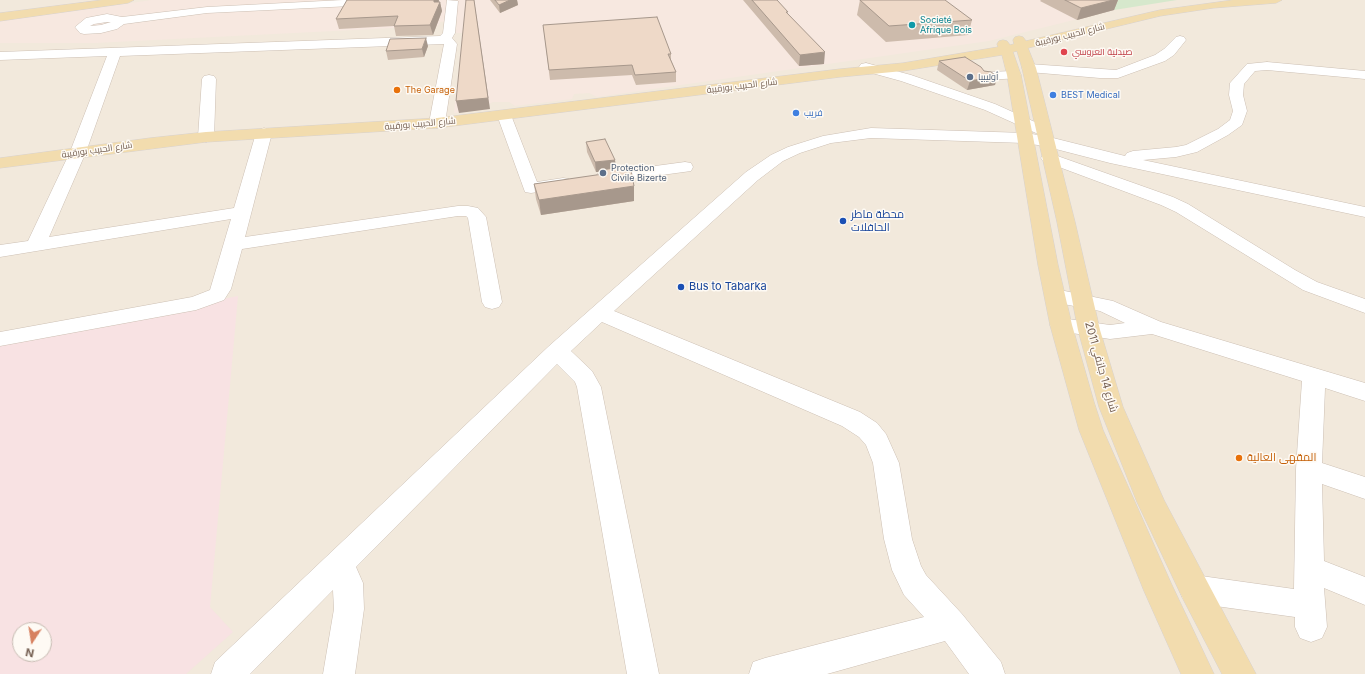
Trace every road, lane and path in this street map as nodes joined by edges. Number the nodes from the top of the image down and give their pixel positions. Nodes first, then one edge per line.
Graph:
1 (128, 0) edge
2 (413, 0) edge
3 (451, 0) edge
4 (1214, 0) edge
5 (1276, 0) edge
6 (0, 17) edge
7 (119, 21) dead end
8 (444, 40) junction
9 (1180, 40) dead end
10 (1013, 45) junction
11 (115, 52) junction
12 (0, 56) edge
13 (872, 68) junction
14 (1022, 72) junction
15 (1365, 75) edge
16 (986, 76) edge
17 (209, 79) dead end
18 (504, 115) junction
19 (437, 123) junction
20 (264, 133) junction
21 (206, 137) junction
22 (1037, 141) junction
23 (78, 152) junction
24 (1110, 158) junction
25 (0, 163) edge
26 (686, 167) dead end
27 (242, 212) junction
28 (1365, 212) edge
29 (234, 244) junction
30 (36, 245) junction
31 (0, 251) edge
32 (1055, 296) junction
33 (1083, 301) junction
34 (492, 302) dead end
35 (1365, 306) edge
36 (600, 314) junction
37 (1061, 325) junction
38 (1153, 327) junction
39 (1089, 330) junction
40 (0, 339) edge
41 (558, 351) junction
42 (1314, 376) junction
43 (1365, 392) edge
44 (1309, 469) junction
45 (1365, 488) edge
46 (340, 564) junction
47 (1310, 569) junction
48 (1194, 589) junction
49 (1365, 590) edge
50 (951, 624) junction
51 (812, 669) edge
52 (227, 674) edge
53 (339, 674) edge
54 (643, 674) edge
55 (765, 674) edge
56 (988, 674) edge
57 (1198, 674) edge
58 (1240, 674) edge

1 - 6 main road
2 - 7 street
3 - 8 street
4 - 10 main road, شارع الحبيب بورقيبة
5 - 10 main road, شارع الحبيب بورقيبة
8 - 11 street
8 - 19 street
9 - 14 street
10 - 13 main road, شارع الحبيب بورقيبة
10 - 14 main road, شارع 14 جانفي 2011
11 - 12 street
11 - 23 street
13 - 18 main road, شارع الحبيب بورقيبة
13 - 22 street
14 - 16 street
14 - 22 main road, شارع 14 جانفي 2011
15 - 24 street
17 - 21 street
18 - 19 main road, شارع الحبيب بورقيبة
18 - 26 street
19 - 20 main road, شارع الحبيب بورقيبة
20 - 21 main road, شارع الحبيب بورقيبة
20 - 27 street
21 - 23 main road, شارع الحبيب بورقيبة
22 - 24 street
22 - 32 main road, شارع 14 جانفي 2011
22 - 33 main road, شارع 14 جانفي 2011
22 - 35 street
22 - 36 street
23 - 25 main road, شارع الحبيب بورقيبة
23 - 30 street
24 - 28 street
27 - 29 street
27 - 30 street
29 - 34 street
29 - 40 street
30 - 31 street
32 - 33 street
32 - 37 main road, شارع 14 جانفي 2011
33 - 38 street
33 - 39 main road, شارع 14 جانفي 2011
36 - 41 street
36 - 50 street
37 - 39 street
37 - 57 main road, شارع 14 جانفي 2011
38 - 39 street
38 - 42 street
39 - 48 main road, شارع 14 جانفي 2011
41 - 46 street
41 - 54 street
42 - 43 street
42 - 44 street
44 - 45 street
44 - 47 street
46 - 52 street
46 - 53 street
47 - 48 street
47 - 49 street
48 - 58 main road, شارع 14 جانفي 2011
50 - 51 street
50 - 56 street
51 - 55 street

